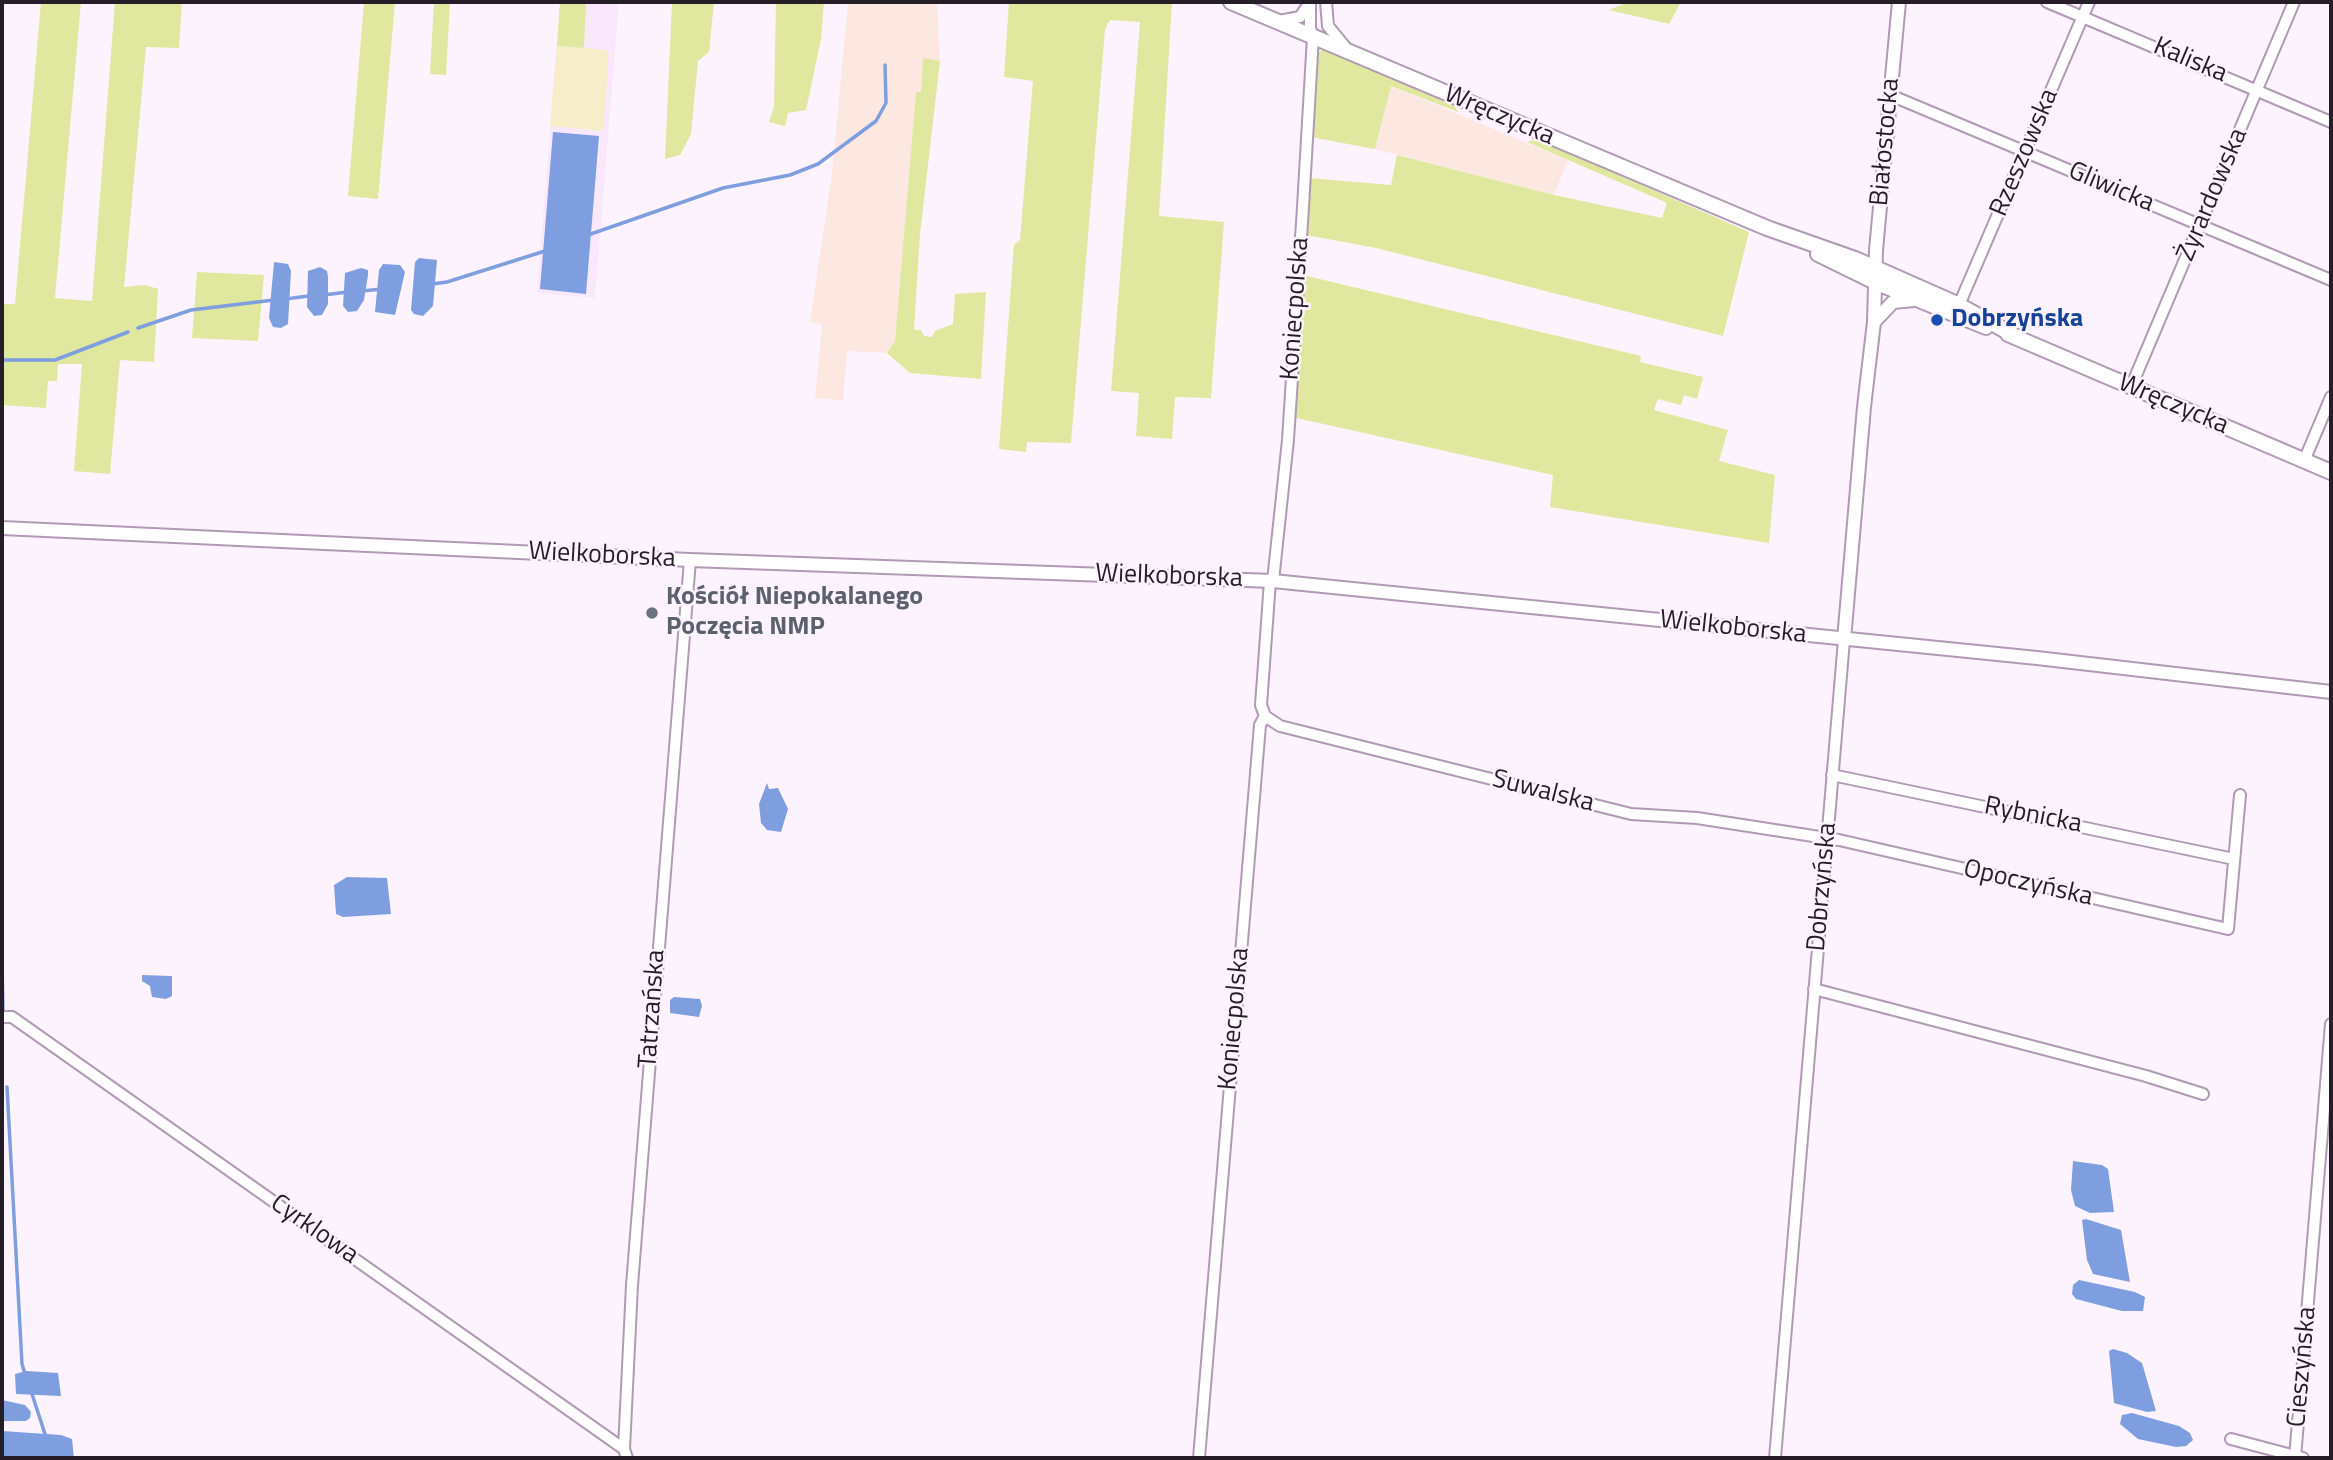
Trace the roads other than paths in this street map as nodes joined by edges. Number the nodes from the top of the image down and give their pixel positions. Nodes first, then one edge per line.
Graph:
1 (1231, 2) edge
2 (1309, 2) edge
3 (1899, 2) edge
4 (2047, 2) edge
5 (2089, 2) edge
6 (2294, 2) edge
7 (1326, 6) edge
8 (2083, 16) junction
9 (1276, 21) junction
10 (1313, 37) junction
11 (1351, 53) junction
12 (2257, 90) junction
13 (1891, 95) junction
14 (2331, 122) edge
15 (2026, 152) junction
16 (2200, 226) junction
17 (1876, 276) junction
18 (2331, 280) edge
19 (1916, 300) junction
20 (1959, 304) junction
21 (1874, 322) junction
22 (2015, 336) junction
23 (2131, 387) junction
24 (2331, 397) edge
25 (2304, 461) junction
26 (2331, 472) edge
27 (2, 528) edge
28 (690, 560) junction
29 (1271, 581) junction
30 (1844, 640) junction
31 (2331, 692) edge
32 (1265, 716) junction
33 (1832, 775) junction
34 (2240, 795) dead end
35 (1827, 839) junction
36 (2234, 859) junction
37 (1815, 989) junction
38 (2, 1017) edge
39 (2331, 1024) edge
40 (2203, 1094) dead end
41 (2231, 1439) dead end
42 (625, 1453) edge
43 (1199, 1458) edge
44 (1776, 1458) edge
45 (2298, 1458) edge

1 - 9 main road, Wręczycka
2 - 9 street
2 - 10 street
3 - 13 street, Białostocka
4 - 8 street, Kaliska
5 - 8 street, Rzeszowska
6 - 12 street, Żyrardowska
7 - 10 street
7 - 11 street
8 - 12 street, Kaliska
8 - 15 street, Rzeszowska
9 - 10 main road, Wręczycka
10 - 11 main road, Wręczycka
10 - 29 street, Koniecpolska
11 - 17 main road, Wręczycka
12 - 14 street, Kaliska
12 - 16 street, Żyrardowska
13 - 15 street, Gliwicka
13 - 17 street, Białostocka
15 - 16 street, Gliwicka
15 - 20 street, Rzeszowska
16 - 18 street, Gliwicka
16 - 23 street, Żyrardowska
17 - 19 main road, Wręczycka
17 - 20 main road, Wręczycka
17 - 21 street, Dobrzyńska
19 - 21 street
19 - 22 main road, Wręczycka
20 - 22 main road, Wręczycka
21 - 30 street, Dobrzyńska
22 - 23 main road, Wręczycka
23 - 25 main road, Wręczycka
24 - 25 street
25 - 26 main road, Wręczycka
27 - 28 street, Wielkoborska
28 - 29 street, Wielkoborska
28 - 42 street, Tatrzańska
29 - 30 street, Wielkoborska
29 - 32 street, Koniecpolska
30 - 31 street, Wielkoborska
30 - 33 street, Dobrzyńska
32 - 35 street, Suwalska
32 - 43 street, Koniecpolska
33 - 35 street, Dobrzyńska
33 - 36 street, Rybnicka
34 - 36 street
35 - 36 street, Opoczyńska
35 - 37 street, Dobrzyńska
37 - 40 street, Dobrzyńska
37 - 44 street, Dobrzyńska
38 - 42 street, Cyrklowa
39 - 45 street, Cieszyńska
41 - 45 street

